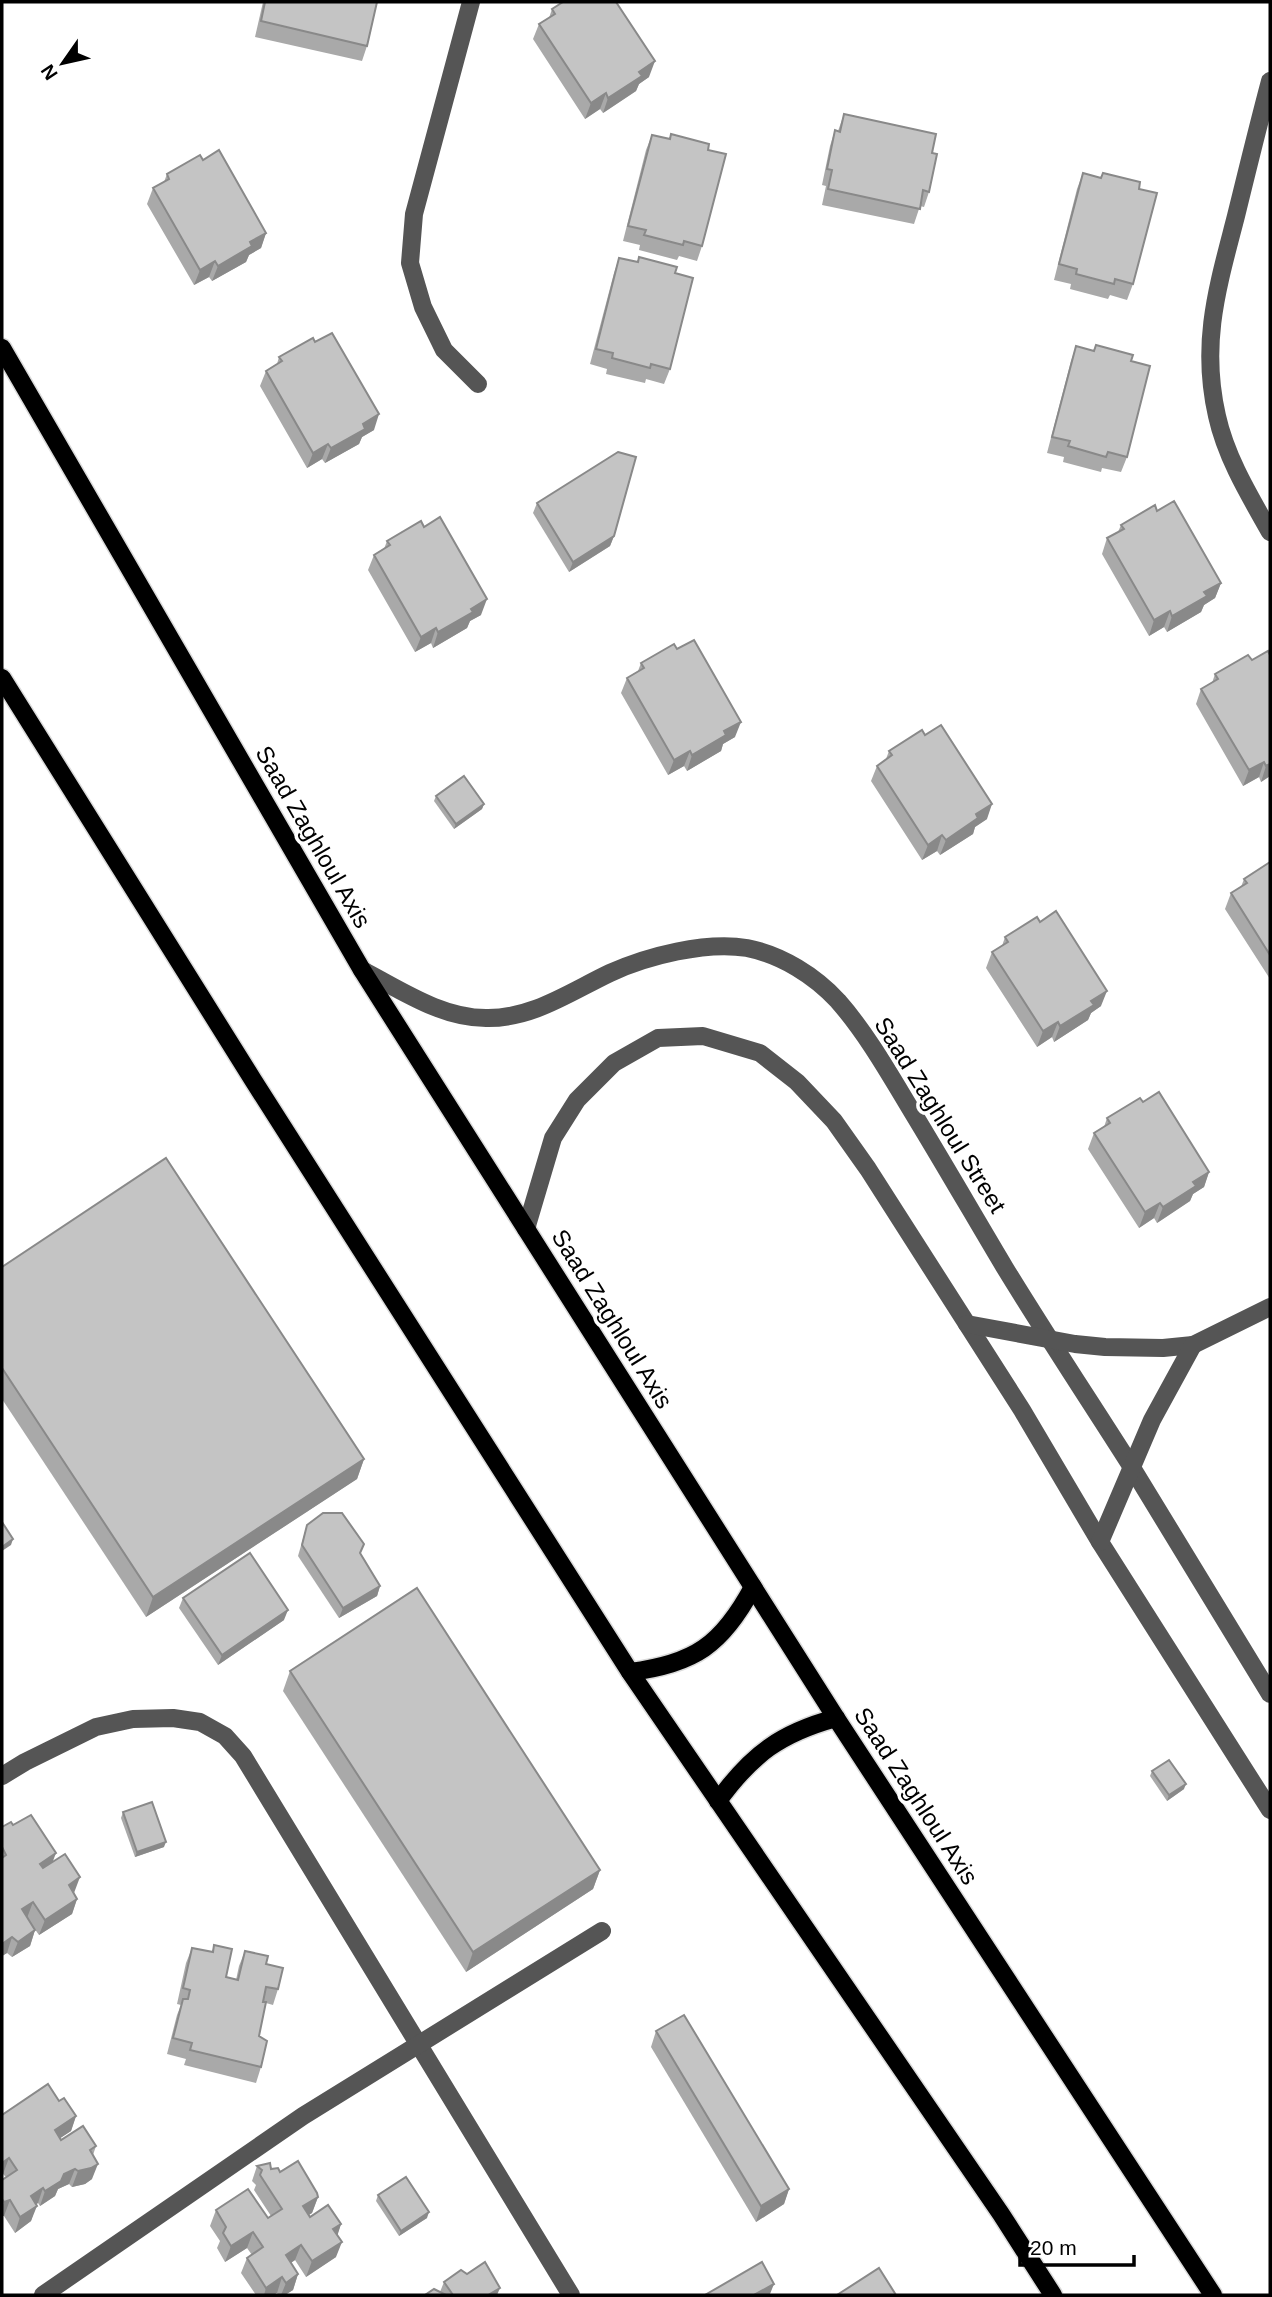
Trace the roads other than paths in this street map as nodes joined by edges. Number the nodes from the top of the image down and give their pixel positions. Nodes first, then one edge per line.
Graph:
1 (471, 2) edge
2 (1270, 81) edge
3 (2, 348) edge
4 (478, 384) dead end
5 (1270, 532) edge
6 (2, 678) edge
7 (362, 970) junction
8 (526, 1229) junction
9 (1270, 1307) edge
10 (967, 1324) junction
11 (1050, 1339) junction
12 (1192, 1345) junction
13 (1132, 1468) junction
14 (1100, 1542) junction
15 (752, 1587) junction
16 (630, 1672) junction
17 (1270, 1695) edge
18 (836, 1718) junction
19 (2, 1776) edge
20 (718, 1801) junction
21 (1270, 1810) edge
22 (602, 1931) dead end
23 (419, 2042) junction
24 (65, 2289) edge
25 (43, 2295) edge
26 (571, 2295) edge
27 (1053, 2295) edge
28 (1213, 2295) edge

1 - 4 street
2 - 5 street
3 - 7 main road, Saad Zaghloul Axis
6 - 16 main road
7 - 8 main road, Saad Zaghloul Axis
7 - 11 street, Saad Zaghloul Street
8 - 10 street
8 - 15 main road, Saad Zaghloul Axis
9 - 12 street
10 - 11 street
10 - 14 street
11 - 12 street
11 - 13 street, Saad Zaghloul Street
12 - 13 street
13 - 14 street
13 - 17 street, Saad Zaghloul Street
14 - 21 street
15 - 16 main road
15 - 18 main road, Saad Zaghloul Axis
16 - 20 main road
18 - 20 main road
18 - 28 main road, Saad Zaghloul Axis
19 - 23 street
20 - 27 main road
22 - 23 street
23 - 24 street
23 - 26 street
24 - 25 street

